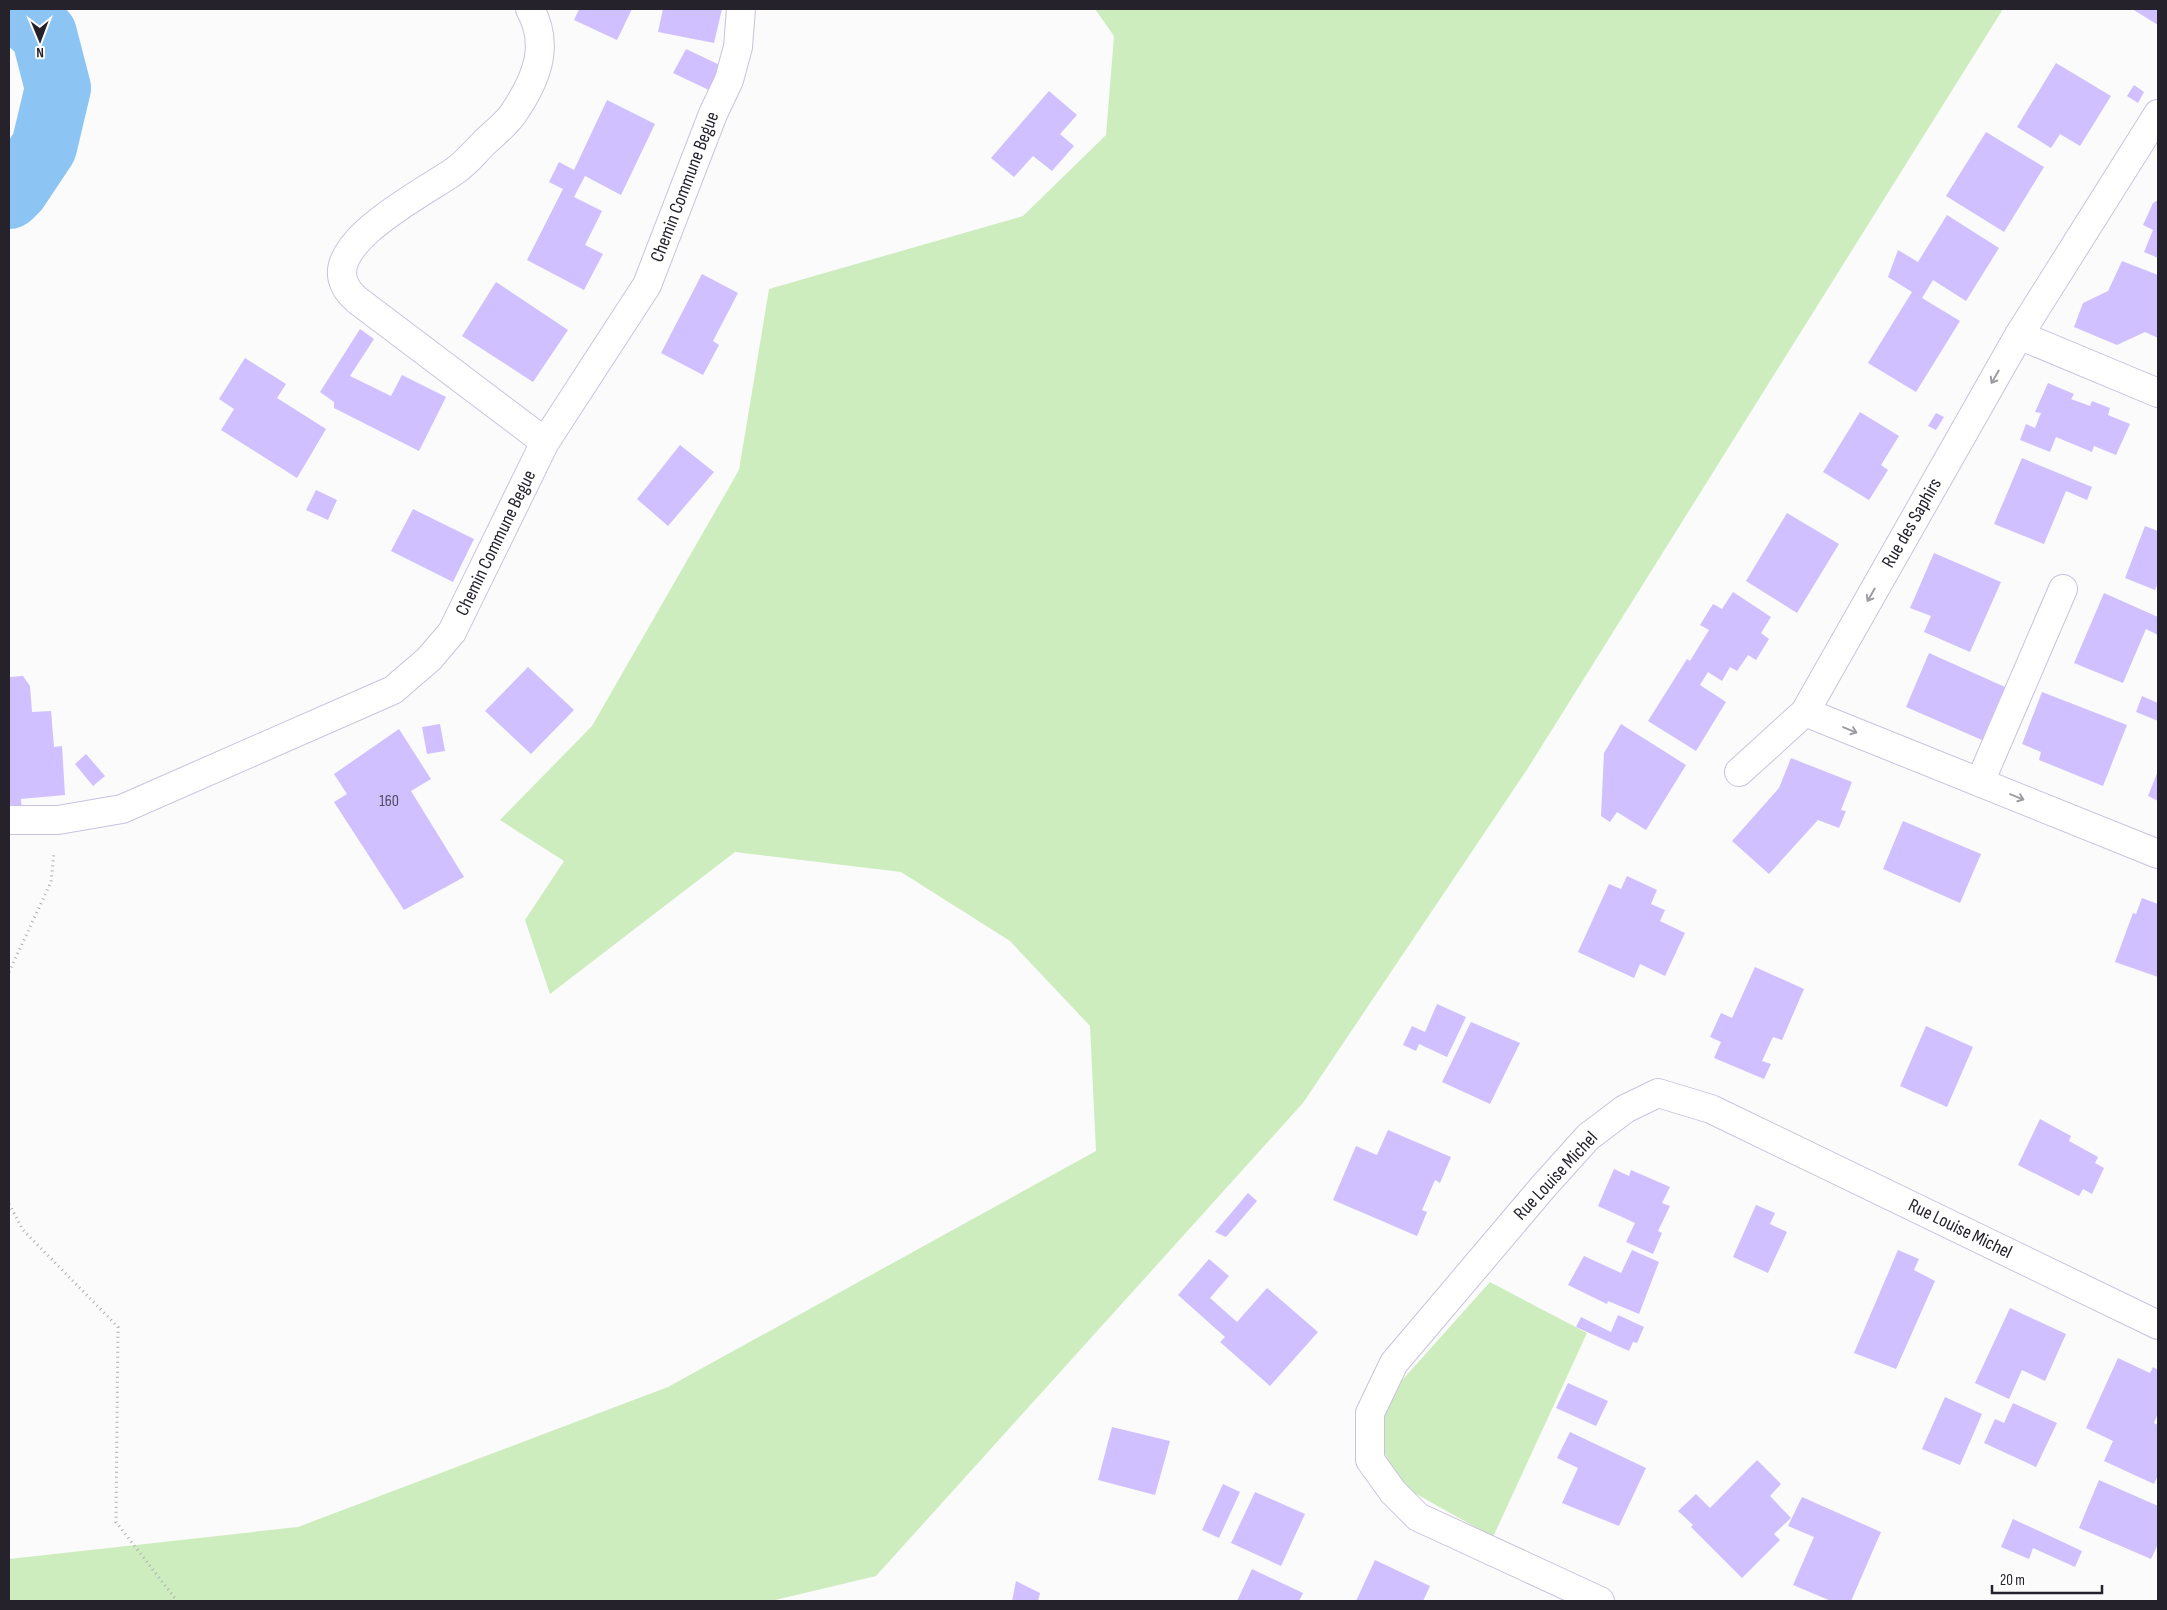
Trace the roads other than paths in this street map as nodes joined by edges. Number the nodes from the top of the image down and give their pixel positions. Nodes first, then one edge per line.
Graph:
1 (530, 9) edge
2 (741, 9) edge
3 (2155, 124) edge
4 (2019, 335) junction
5 (2158, 393) edge
6 (545, 442) junction
7 (2063, 589) dead end
8 (1804, 712) junction
9 (1738, 772) dead end
10 (1980, 782) junction
11 (9, 820) edge
12 (2158, 854) edge
13 (2158, 1325) edge
14 (1600, 1601) edge

1 - 6 street
2 - 6 street, Chemin Commune Begue
3 - 4 street, Rue des Saphirs
4 - 5 street
4 -> 8 street, Rue des Saphirs
6 - 11 street, Chemin Commune Begue
7 - 10 street
8 - 9 street, Rue des Saphirs
8 -> 10 street
10 -> 12 street
13 - 14 street, Rue Louise Michel

